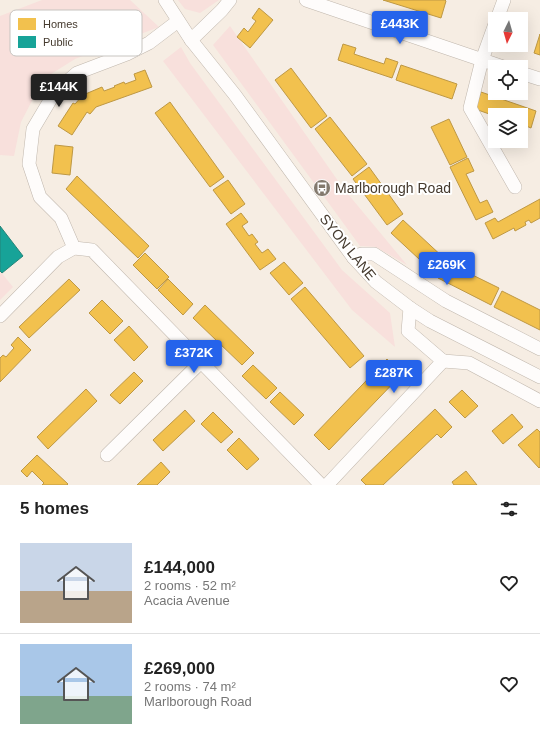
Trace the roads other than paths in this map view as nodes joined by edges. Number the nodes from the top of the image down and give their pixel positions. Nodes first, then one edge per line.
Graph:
1 (165, 0) edge
2 (230, 0) edge
3 (306, 0) edge
4 (504, 0) edge
5 (500, 12) edge
6 (178, 20) junction
7 (192, 40) junction
8 (488, 43) edge
9 (142, 46) edge
10 (122, 56) edge
11 (482, 60) junction
12 (488, 62) edge
13 (528, 75) edge
14 (540, 79) edge
15 (514, 187) dead end
16 (74, 248) junction
17 (353, 257) junction
18 (410, 308) junction
19 (0, 316) edge
20 (540, 349) edge
21 (443, 361) junction
22 (200, 363) junction
23 (540, 377) edge
24 (540, 401) edge
25 (107, 455) dead end
26 (321, 485) edge
27 (327, 485) edge

1 - 6 street, SYON LANE
2 - 7 street
3 - 11 street
4 - 5 street
6 - 7 street, SYON LANE
6 - 9 street
7 - 17 street, SYON LANE
8 - 11 street
10 - 16 street
11 - 12 street
11 - 15 street
13 - 14 street
16 - 19 street
16 - 22 street
17 - 18 street, SYON LANE
17 - 20 street
18 - 21 street
18 - 23 street, SYON LANE
21 - 24 street
21 - 27 street
22 - 25 street
22 - 26 street

